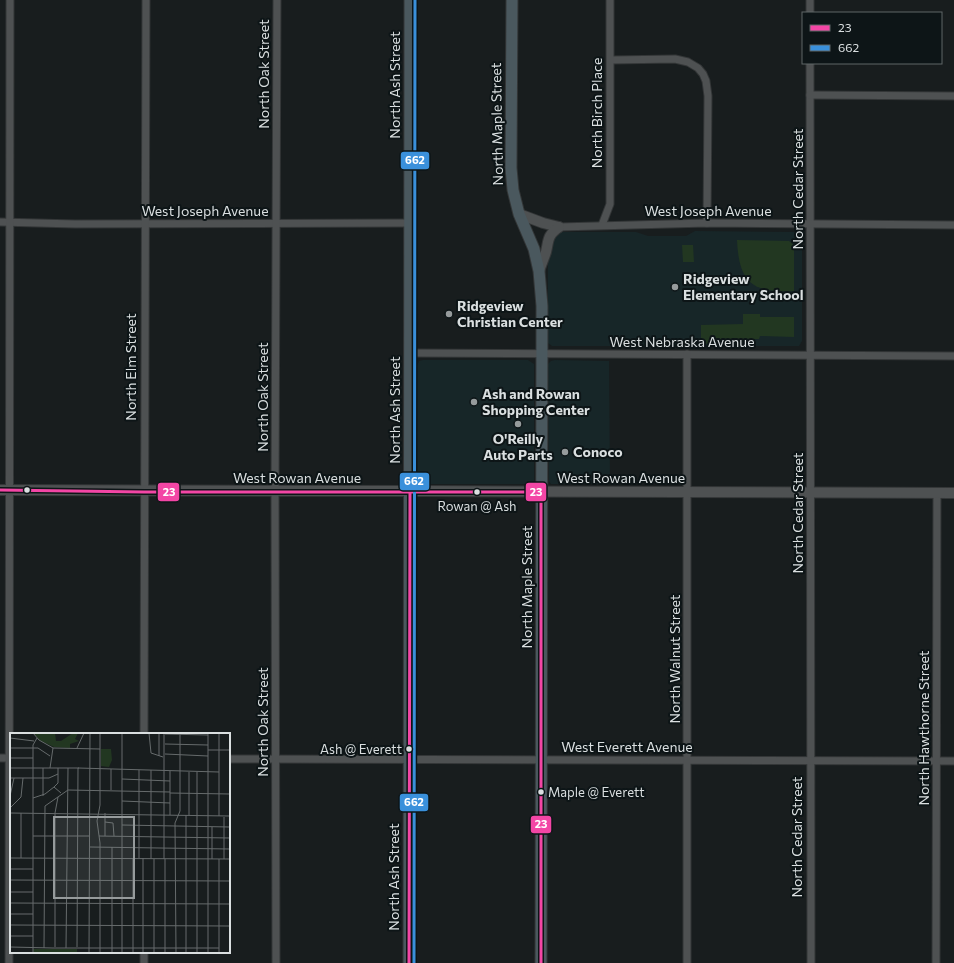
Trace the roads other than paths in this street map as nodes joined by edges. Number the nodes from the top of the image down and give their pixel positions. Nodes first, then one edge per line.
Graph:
1 (10, 0) edge
2 (146, 0) edge
3 (277, 0) edge
4 (410, 0) edge
5 (512, 0) edge
6 (610, 0) edge
7 (810, 0) edge
8 (810, 12) edge
9 (611, 60) junction
10 (810, 64) edge
11 (810, 95) junction
12 (954, 96) edge
13 (520, 214) junction
14 (0, 222) edge
15 (10, 222) junction
16 (144, 223) junction
17 (410, 223) junction
18 (707, 223) junction
19 (811, 223) junction
20 (277, 224) junction
21 (602, 225) junction
22 (954, 225) edge
23 (559, 227) junction
24 (539, 271) junction
25 (410, 353) junction
26 (542, 353) junction
27 (687, 354) junction
28 (811, 354) junction
29 (954, 356) edge
30 (5, 490) edge
31 (275, 491) junction
32 (144, 492) junction
33 (410, 492) junction
34 (542, 492) junction
35 (688, 492) junction
36 (811, 492) junction
37 (937, 493) junction
38 (954, 494) edge
39 (144, 733) edge
40 (0, 758) edge
41 (10, 758) edge
42 (276, 758) junction
43 (230, 759) edge
44 (410, 760) junction
45 (542, 760) junction
46 (687, 760) junction
47 (810, 760) junction
48 (936, 761) junction
49 (954, 761) edge
50 (9, 963) edge
51 (276, 963) edge
52 (409, 963) edge
53 (541, 963) edge
54 (687, 963) edge
55 (811, 963) edge
56 (936, 963) edge

1 - 15 street
2 - 16 street, North Elm Street
3 - 20 street, North Oak Street
4 - 17 main road, North Ash Street
5 - 13 main road, North Maple Street
6 - 9 street, North Birch Place
7 - 8 street
9 - 18 street
9 - 21 street, North Birch Place
10 - 11 street, North Cedar Street
11 - 12 street
11 - 19 street, North Cedar Street
13 - 23 street
13 - 24 main road, North Maple Street
14 - 15 street, West Joseph Avenue
15 - 16 street, West Joseph Avenue
15 - 30 street
16 - 20 street, West Joseph Avenue
16 - 32 street, North Elm Street
17 - 20 street, West Joseph Avenue
17 - 25 main road, North Ash Street
18 - 19 street, West Joseph Avenue
18 - 21 street, West Joseph Avenue
19 - 22 street, West Joseph Avenue
19 - 28 street, North Cedar Street
20 - 31 street, North Oak Street
21 - 23 street, West Joseph Avenue
23 - 24 street
24 - 26 main road, North Maple Street
25 - 26 street, West Nebraska Avenue
25 - 33 main road, North Ash Street
26 - 27 street, West Nebraska Avenue
26 - 34 main road, North Maple Street
27 - 28 street, West Nebraska Avenue
27 - 35 street, North Walnut Street
28 - 29 street, West Nebraska Avenue
28 - 36 street, North Cedar Street
30 - 32 street, West Rowan Avenue
30 - 41 street
31 - 32 street, West Rowan Avenue
31 - 33 street, West Rowan Avenue
31 - 42 street, North Oak Street
32 - 39 street, North Elm Street
33 - 34 street, West Rowan Avenue
33 - 44 main road, North Ash Street
34 - 35 street, West Rowan Avenue
34 - 45 main road, North Maple Street
35 - 36 street, West Rowan Avenue
35 - 46 street, North Walnut Street
36 - 37 street, West Rowan Avenue
36 - 47 street, North Cedar Street
37 - 38 street, West Rowan Avenue
37 - 48 street, North Hawthorne Street
40 - 41 street
41 - 50 street
42 - 43 street, West Everett Avenue
42 - 44 street, West Everett Avenue
42 - 51 street, North Oak Street
44 - 45 street, West Everett Avenue
44 - 52 main road, North Ash Street
45 - 46 street, West Everett Avenue
45 - 53 main road, North Maple Street
46 - 47 street, West Everett Avenue
46 - 54 street, North Walnut Street
47 - 48 street, West Everett Avenue
47 - 55 street, North Cedar Street
48 - 49 street, West Everett Avenue
48 - 56 street, North Hawthorne Street

